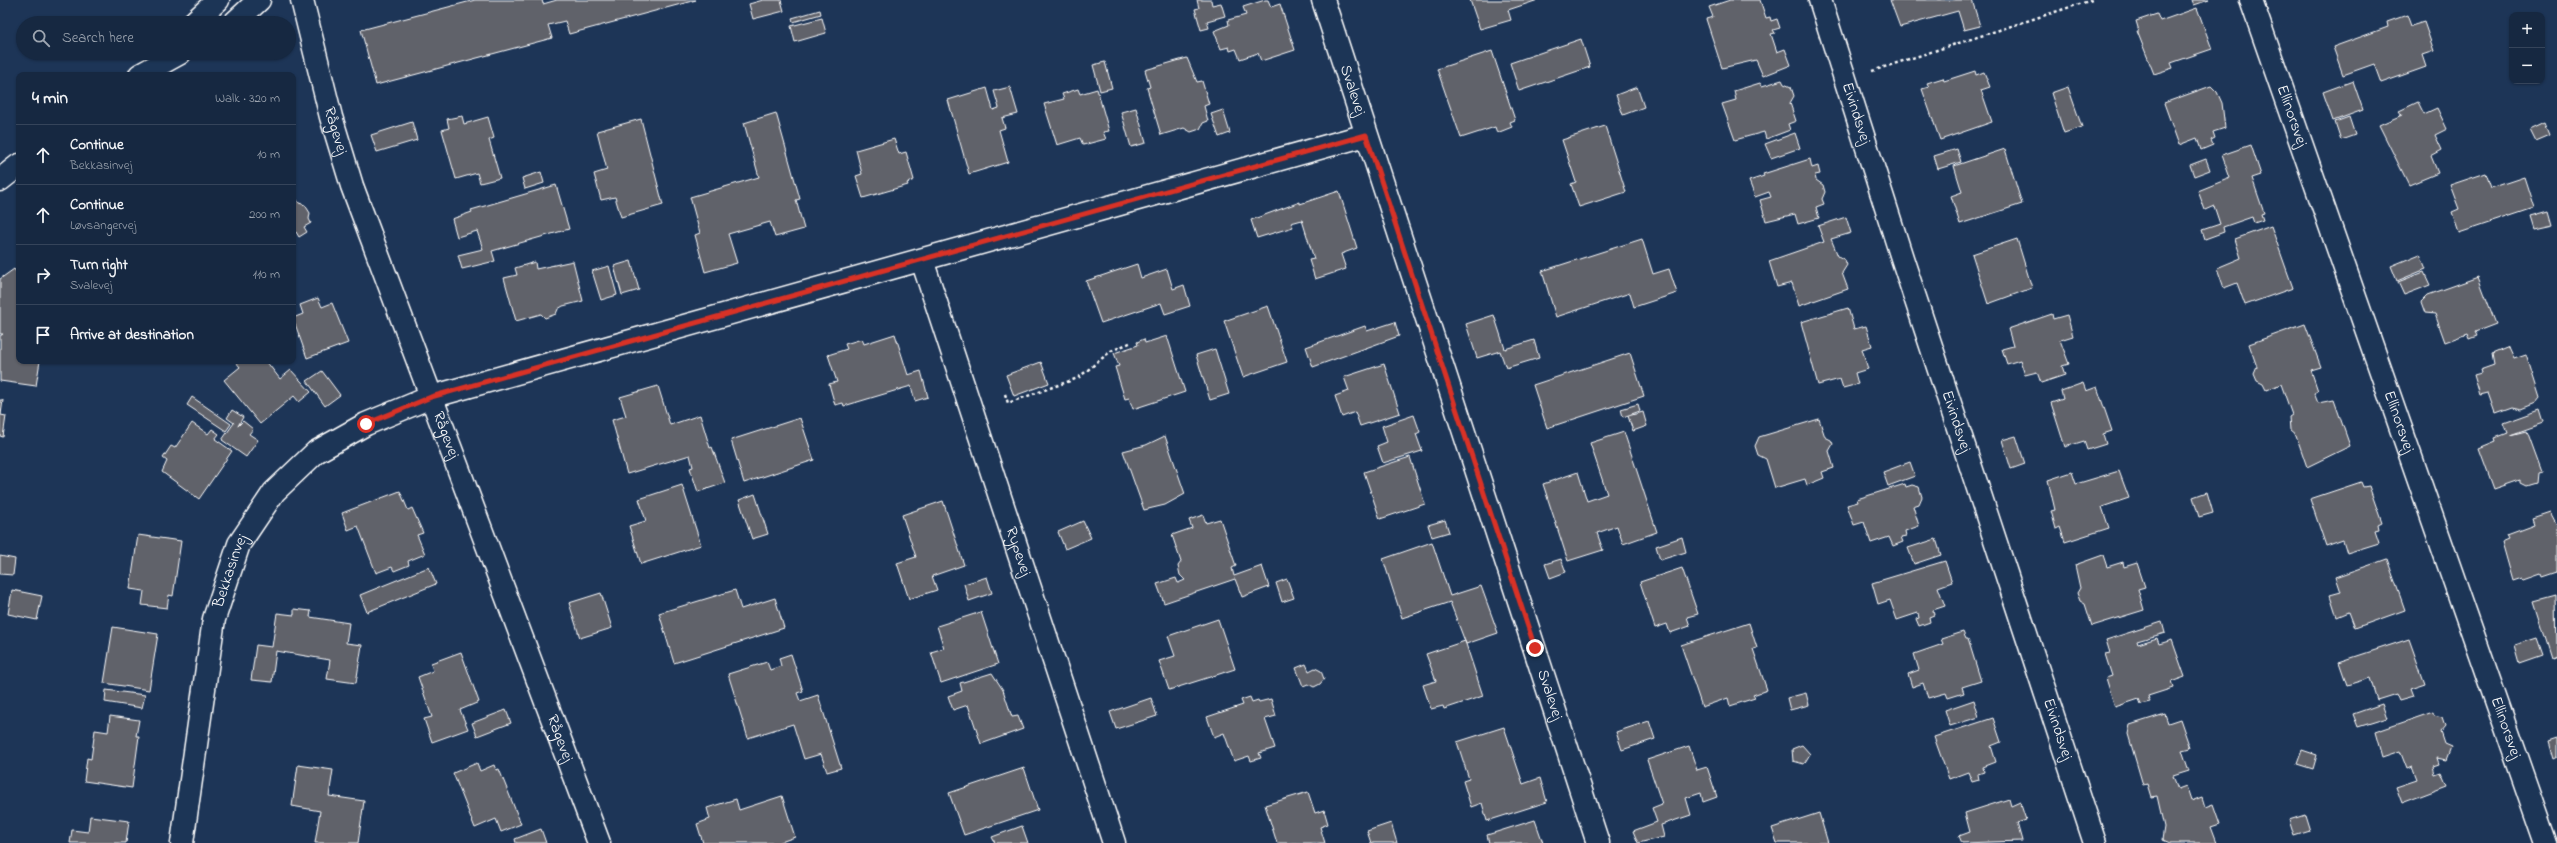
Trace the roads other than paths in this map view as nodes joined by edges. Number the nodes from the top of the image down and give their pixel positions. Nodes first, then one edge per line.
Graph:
1 (218, 0) edge
2 (259, 0) edge
3 (1323, 0) edge
4 (1820, 0) edge
5 (2251, 0) edge
6 (306, 1) edge
7 (201, 16) edge
8 (242, 16) edge
9 (152, 60) edge
10 (167, 60) edge
11 (138, 72) edge
12 (145, 72) edge
13 (1366, 135) junction
14 (16, 167) edge
15 (0, 180) edge
16 (922, 260) junction
17 (431, 397) junction
18 (182, 843) edge
19 (598, 843) edge
20 (1114, 843) edge
21 (1598, 843) edge
22 (2095, 843) edge
23 (2546, 843) edge

1 - 7 street
2 - 8 street
3 - 13 street, Svalevej
4 - 22 street, Eivindsvej
5 - 23 street, Ellinorsvej
6 - 17 street, Rågevej
9 - 11 street
10 - 12 street
13 - 16 street, Bekkasinvej
13 - 21 street, Svalevej
14 - 15 street
16 - 17 street, Bekkasinvej
16 - 20 street, Rypevej
17 - 18 street, Bekkasinvej
17 - 19 street, Rågevej

